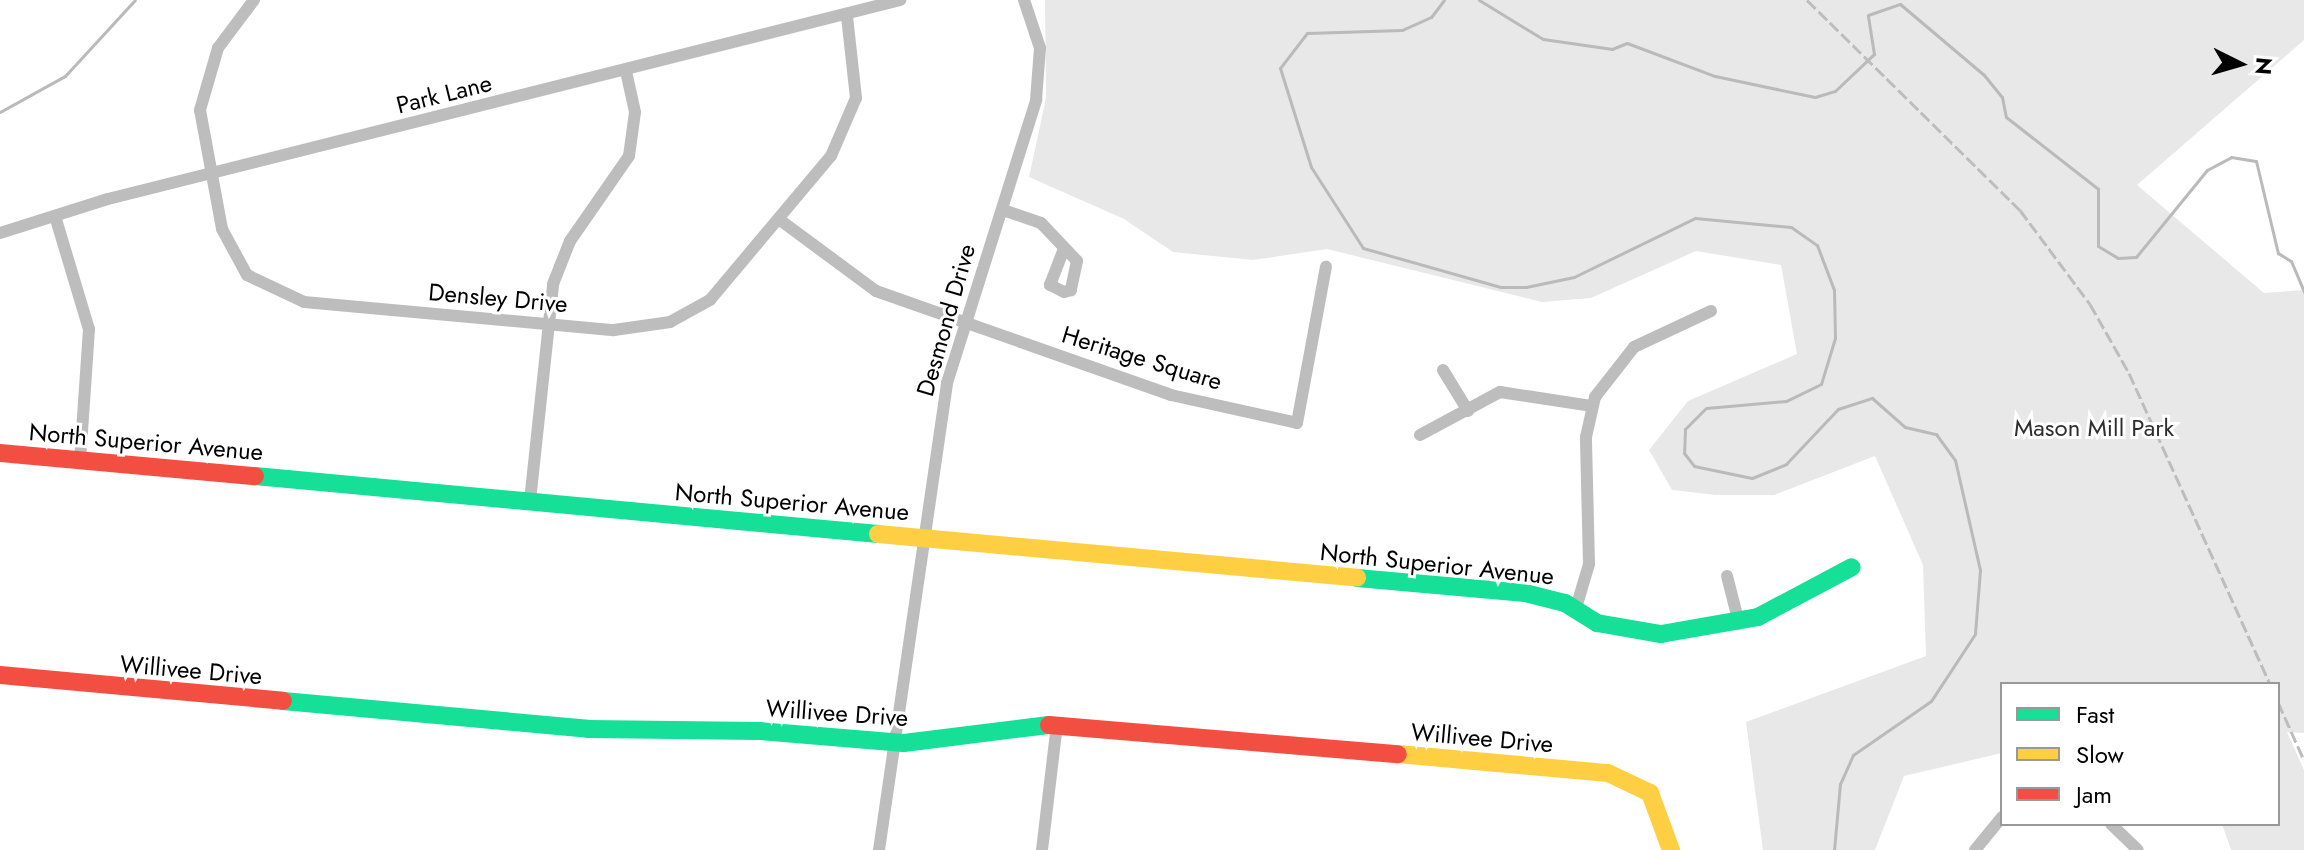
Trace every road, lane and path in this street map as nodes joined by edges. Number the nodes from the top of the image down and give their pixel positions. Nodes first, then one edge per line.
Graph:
1 (254, 0) edge
2 (900, 0) edge
3 (1024, 0) edge
4 (847, 16) junction
5 (626, 71) junction
6 (209, 176) junction
7 (1003, 210) junction
8 (55, 216) junction
9 (780, 220) junction
10 (0, 233) edge
11 (1063, 251) dead end
12 (1326, 267) dead end
13 (1711, 311) dead end
14 (964, 321) junction
15 (547, 324) junction
16 (1443, 370) dead end
17 (1591, 406) junction
18 (1468, 411) junction
19 (1420, 435) dead end
20 (0, 453) edge
21 (80, 460) junction
22 (530, 501) junction
23 (923, 538) junction
24 (1852, 567) dead end
25 (1727, 576) dead end
26 (1576, 608) junction
27 (1739, 623) junction
28 (0, 675) edge
29 (1057, 724) junction
30 (894, 743) junction
31 (2000, 819) edge
32 (2113, 826) edge
33 (879, 850) edge
34 (1042, 850) edge
35 (1671, 850) edge
36 (1975, 850) edge
37 (2138, 850) edge

1 - 6 street, Densley Drive
2 - 4 street, Park Lane
3 - 7 street, Desmond Drive
4 - 5 street, Park Lane
4 - 9 street, Densley Drive
5 - 6 street, Park Lane
5 - 15 street
6 - 8 street, Park Lane
6 - 15 street, Densley Drive
7 - 11 street
7 - 14 street, Desmond Drive
8 - 10 street, Park Lane
8 - 21 street
9 - 14 street
9 - 15 street, Densley Drive
12 - 14 street, Heritage Square
13 - 17 street
14 - 23 street, Desmond Drive
15 - 22 street
16 - 18 street
17 - 18 street
17 - 26 street
18 - 19 street
20 - 21 street, North Superior Avenue
21 - 22 street, North Superior Avenue
22 - 23 street, North Superior Avenue
23 - 26 street, North Superior Avenue
23 - 30 street, Desmond Drive
24 - 27 street, North Superior Avenue
25 - 27 street
26 - 27 street, North Superior Avenue
28 - 30 street, Willivee Drive
29 - 30 street, Willivee Drive
29 - 34 street
29 - 35 street, Willivee Drive
30 - 33 street, Desmond Drive
31 - 36 street
32 - 37 street

